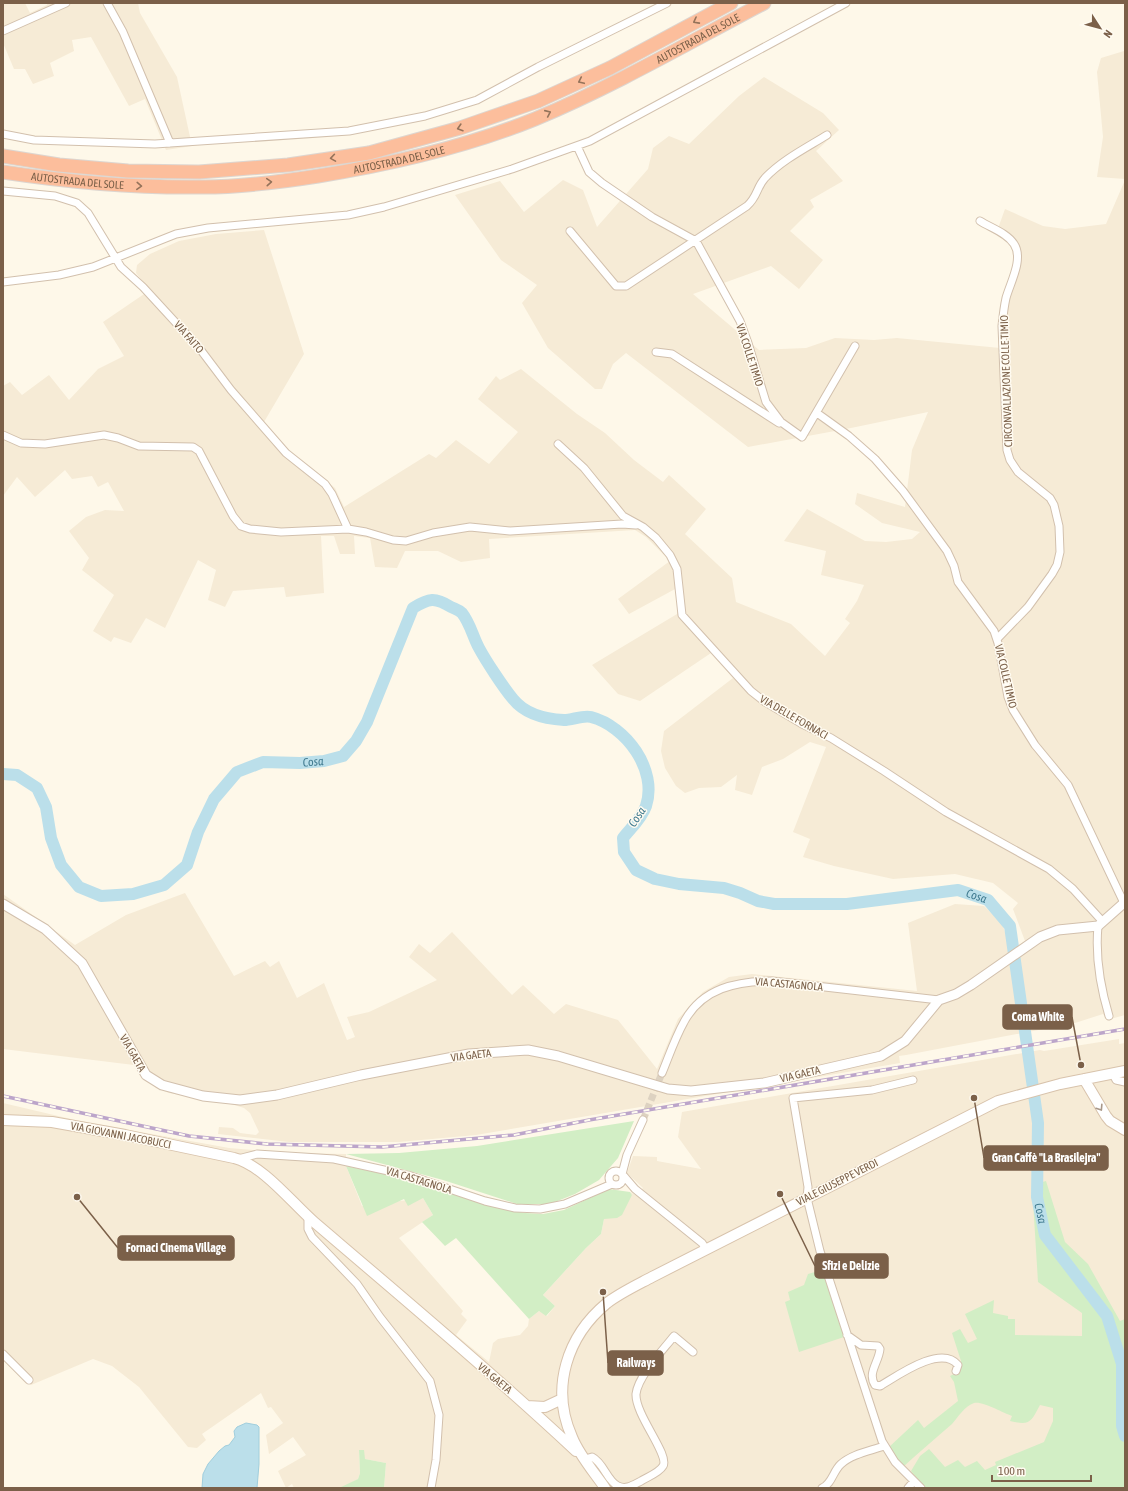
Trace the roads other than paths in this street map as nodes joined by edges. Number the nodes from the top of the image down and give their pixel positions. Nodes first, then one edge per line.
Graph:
1 (66, 3) edge
2 (107, 3) edge
3 (667, 3) edge
4 (730, 3) edge
5 (764, 3) edge
6 (846, 3) edge
7 (3, 31) edge
8 (3, 134) edge
9 (826, 135) dead end
10 (170, 143) junction
11 (577, 146) junction
12 (3, 156) edge
13 (3, 172) edge
14 (3, 191) edge
15 (980, 221) dead end
16 (570, 231) dead end
17 (696, 241) junction
18 (114, 258) junction
19 (3, 282) edge
20 (856, 346) dead end
21 (656, 352) dead end
22 (817, 413) junction
23 (784, 424) junction
24 (3, 435) edge
25 (558, 444) dead end
26 (639, 525) junction
27 (348, 529) junction
28 (997, 639) junction
29 (1124, 903) edge
30 (3, 904) edge
31 (1101, 924) junction
32 (939, 1000) junction
33 (1109, 1016) dead end
34 (1125, 1072) edge
35 (662, 1073) tunnel mouth
36 (1113, 1074) junction
37 (1084, 1079) junction
38 (914, 1080) dead end
39 (1125, 1082) edge
40 (3, 1120) edge
41 (643, 1120) tunnel mouth
42 (1125, 1130) edge
43 (627, 1155) junction
44 (238, 1159) junction
45 (612, 1174) junction
46 (623, 1175) junction
47 (615, 1185) junction
48 (635, 1189) junction
49 (595, 1190) junction
50 (807, 1198) junction
51 (308, 1217) junction
52 (706, 1249) junction
53 (847, 1335) junction
54 (693, 1352) dead end
55 (3, 1354) edge
56 (956, 1371) dead end
57 (29, 1380) dead end
58 (562, 1399) junction
59 (527, 1406) junction
60 (566, 1421) junction
61 (549, 1426) junction
62 (884, 1446) junction
63 (585, 1459) junction
64 (914, 1481) junction
65 (431, 1488) edge
66 (605, 1488) edge
67 (822, 1488) edge
68 (908, 1488) edge
69 (921, 1488) edge

1 - 7 street
2 - 10 street
3 - 10 street
4 -> 12 highway, AUTOSTRADA DEL SOLE
13 -> 5 highway, AUTOSTRADA DEL SOLE
6 - 11 street
8 - 10 street
9 - 17 street
11 - 17 street
11 - 18 street
14 - 18 street, VIA FAITO
15 - 28 street, CIRCONVALLAZIONE COLLE TIMIO
16 - 17 street
17 - 23 street, VIA COLLE TIMIO
18 - 19 street
18 - 27 street, VIA FAITO
20 - 22 street, VIA COLLE TIMIO
21 - 23 street, VIA COLLE TIMIO
22 - 23 street, VIA COLLE TIMIO
22 - 28 street, VIA COLLE TIMIO
24 - 27 street
25 - 26 street, VIA DELLE FORNACI
26 - 27 street
26 - 31 street, VIA DELLE FORNACI
28 - 29 street, VIA COLLE TIMIO
29 - 31 street
30 - 32 street, VIA GAETA
31 - 32 street, VIA GAETA
31 - 33 street
32 - 35 street, VIA CASTAGNOLA
34 - 36 main road, VIALE GIUSEPPE VERDI
36 - 37 main road, VIALE GIUSEPPE VERDI
36 - 39 street
37 -> 42 main road
37 - 50 main road, VIALE GIUSEPPE VERDI
38 - 50 street
40 - 44 main road, VIA GIOVANNI JACOBUCCI
41 - 43 street
43 - 45 street
43 - 46 street
44 - 49 street, VIA CASTAGNOLA
44 - 51 main road, VIA GAETA
45 - 46 street
45 - 47 street
45 - 49 street
46 - 47 street
46 - 48 street
47 - 48 street
47 - 49 street
48 - 52 street
50 - 52 main road, VIALE GIUSEPPE VERDI
50 - 53 street
51 - 59 main road, VIA GAETA
51 - 65 street
52 - 58 main road, VIALE GIUSEPPE VERDI
53 - 56 street
53 - 62 street
54 - 63 street
55 - 57 street
58 - 59 main road
58 - 60 main road, VIALE GIUSEPPE VERDI
59 - 61 main road, VIA GAETA
60 - 61 main road
60 - 63 main road, VIALE GIUSEPPE VERDI
61 - 63 main road, VIA GAETA
62 - 64 street
62 - 67 street
63 - 66 main road
64 - 68 street
64 - 69 street

